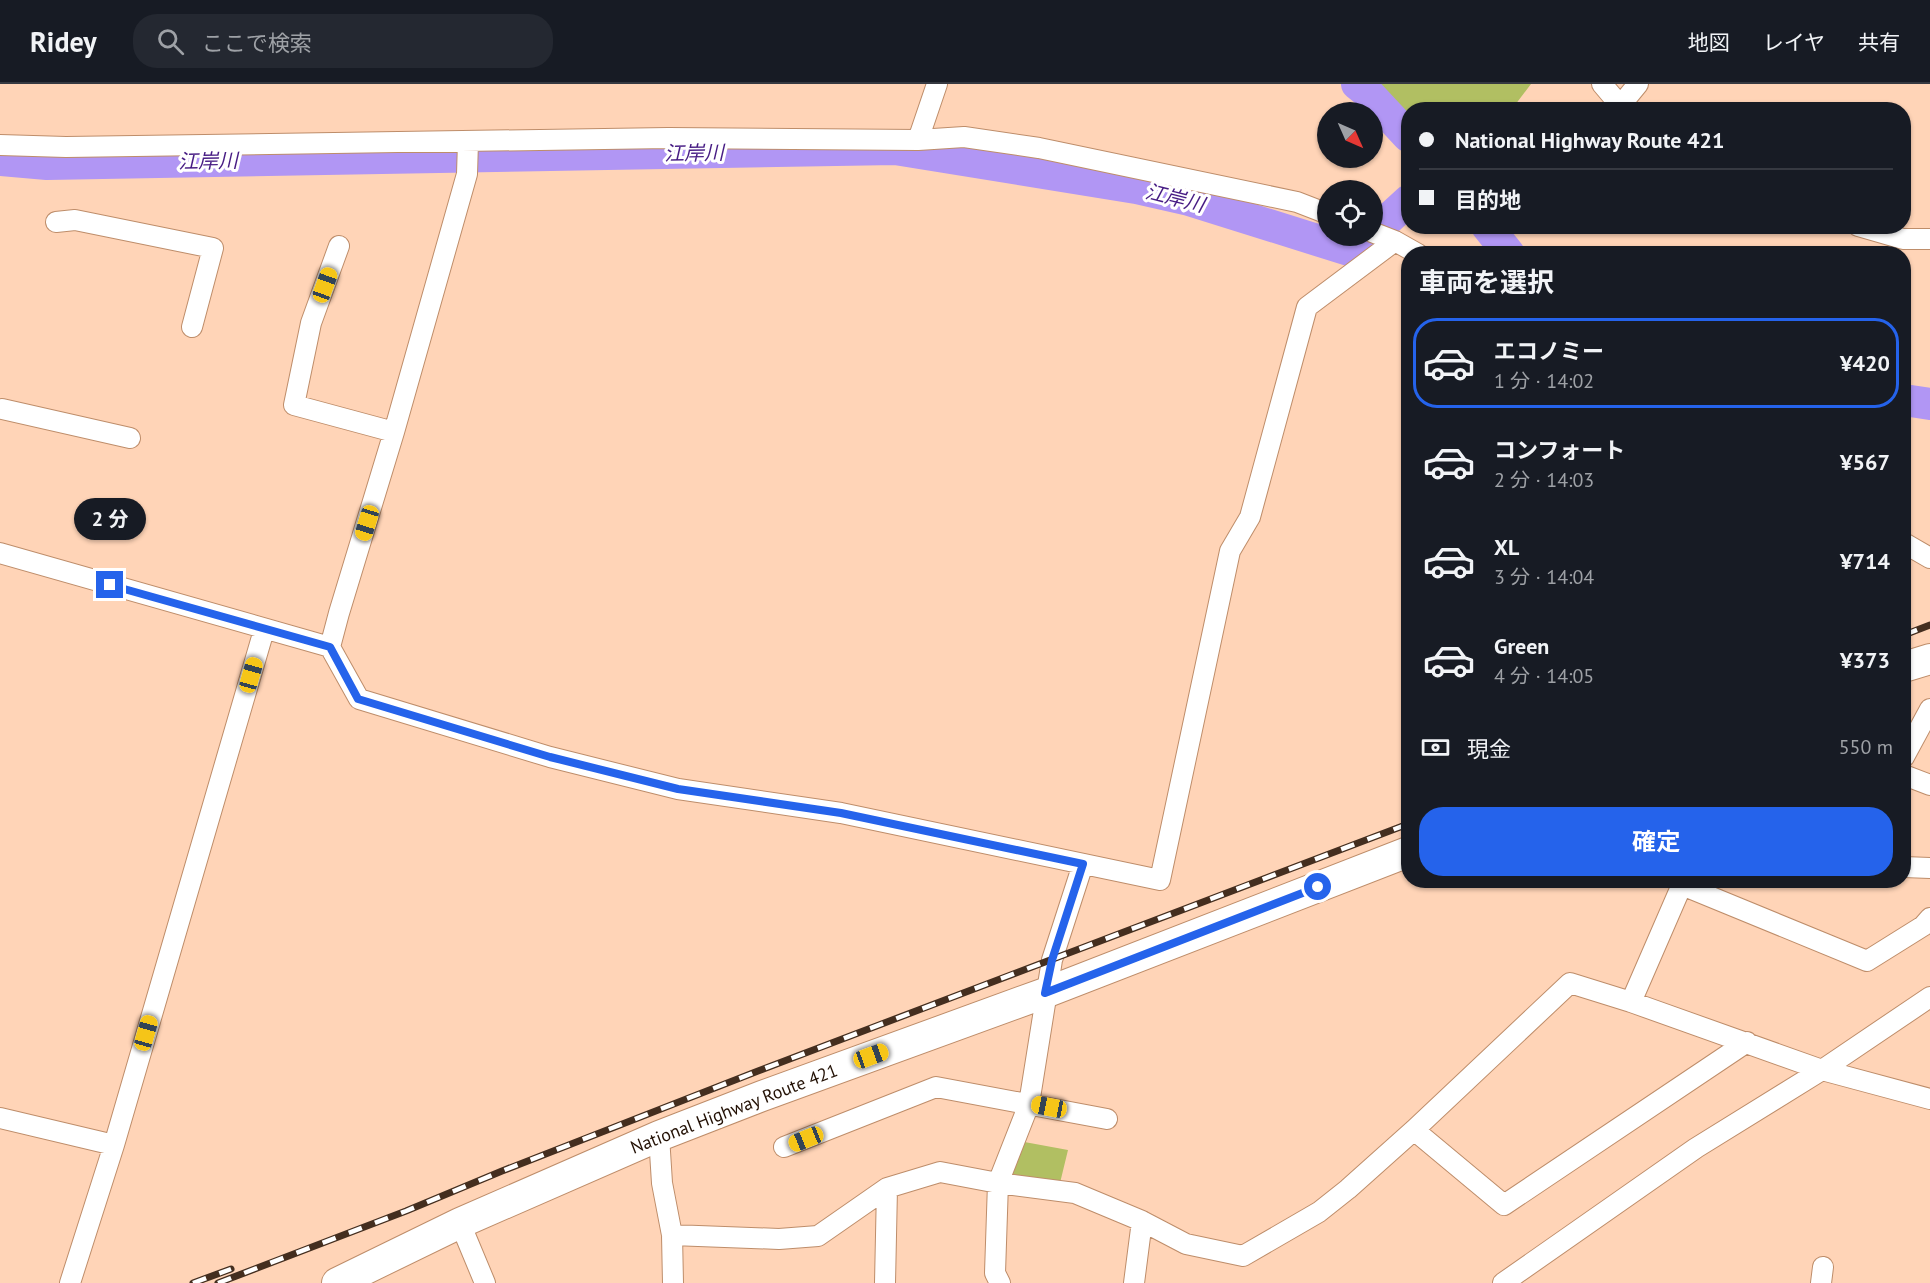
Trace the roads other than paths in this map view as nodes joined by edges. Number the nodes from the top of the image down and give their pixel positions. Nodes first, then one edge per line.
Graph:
1 (938, 84) edge
2 (1602, 84) edge
3 (1638, 84) edge
4 (1617, 102) edge
5 (1626, 102) edge
6 (918, 140) junction
7 (0, 145) edge
8 (468, 153) junction
9 (1317, 210) edge
10 (56, 222) dead end
11 (1886, 234) edge
12 (1383, 236) edge
13 (1930, 240) edge
14 (1395, 241) junction
15 (339, 246) dead end
16 (1404, 246) edge
17 (192, 327) dead end
18 (2, 409) dead end
19 (394, 432) junction
20 (130, 438) dead end
21 (1911, 547) edge
22 (0, 553) edge
23 (1930, 558) edge
24 (264, 630) junction
25 (330, 647) junction
26 (1930, 659) edge
27 (1911, 665) edge
28 (1930, 709) edge
29 (1911, 744) edge
30 (1911, 778) edge
31 (1930, 785) edge
32 (1401, 855) edge
33 (1083, 864) junction
34 (1911, 867) edge
35 (1930, 868) edge
36 (1681, 888) edge
37 (1695, 888) edge
38 (1930, 918) edge
39 (1045, 993) junction
40 (1930, 997) edge
41 (1631, 1002) junction
42 (1747, 1042) junction
43 (1822, 1070) junction
44 (1930, 1099) edge
45 (1029, 1104) junction
46 (0, 1118) edge
47 (1107, 1119) dead end
48 (1414, 1130) junction
49 (659, 1136) junction
50 (114, 1145) junction
51 (784, 1147) dead end
52 (998, 1183) junction
53 (887, 1188) junction
54 (1142, 1221) junction
55 (460, 1223) junction
56 (672, 1236) junction
57 (70, 1283) edge
58 (337, 1283) edge
59 (485, 1283) edge
60 (673, 1283) edge
61 (885, 1283) edge
62 (1000, 1283) edge
63 (1134, 1283) edge
64 (1503, 1283) edge

1 - 6 street
2 - 4 street
3 - 5 street
6 - 8 street
6 - 9 street
7 - 8 street
8 - 19 street
10 - 17 street
11 - 13 street
12 - 14 street
14 - 16 street
14 - 33 street
15 - 19 street
18 - 20 street
19 - 25 street
21 - 23 street
22 - 24 street
24 - 25 street
24 - 50 street
25 - 33 street
26 - 27 highway
28 - 29 street
30 - 31 street
32 - 39 highway, National Highway Route 421
33 - 39 street
34 - 35 street
36 - 41 street
37 - 38 street
39 - 45 street
39 - 49 highway, National Highway Route 421
40 - 43 street
41 - 42 street
41 - 48 street
42 - 43 street
42 - 48 street
43 - 44 street
43 - 64 street
45 - 47 street
45 - 51 street
45 - 52 street
46 - 50 street
48 - 54 street
49 - 55 highway, National Highway Route 421
49 - 56 street
50 - 57 street
52 - 53 street
52 - 54 street
52 - 62 street
53 - 56 street
53 - 61 street
54 - 63 street
55 - 58 highway, National Highway Route 421
55 - 59 street
56 - 60 street

